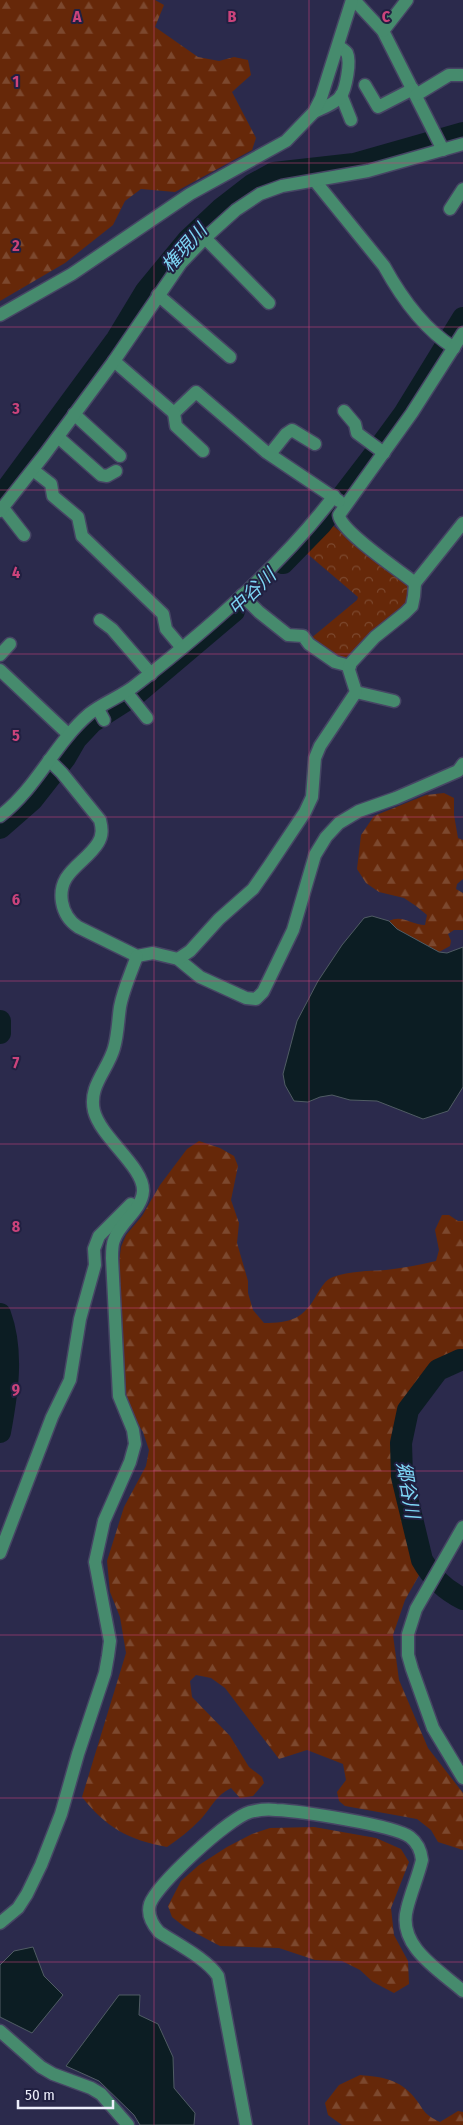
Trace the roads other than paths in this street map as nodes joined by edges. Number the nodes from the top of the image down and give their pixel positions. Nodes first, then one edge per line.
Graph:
1 (353, 0) edge
2 (408, 0) edge
3 (383, 31) junction
4 (338, 46) junction
5 (463, 75) edge
6 (365, 85) dead end
7 (415, 92) junction
8 (341, 95) junction
9 (314, 112) junction
10 (351, 120) dead end
11 (463, 144) edge
12 (443, 150) junction
13 (315, 181) junction
14 (463, 189) edge
15 (450, 209) dead end
16 (205, 238) junction
17 (158, 295) junction
18 (269, 303) dead end
19 (0, 315) edge
20 (463, 333) edge
21 (450, 346) junction
22 (230, 357) dead end
23 (114, 361) junction
24 (344, 411) dead end
25 (174, 413) junction
26 (74, 414) junction
27 (58, 437) junction
28 (315, 444) dead end
29 (380, 450) junction
30 (203, 452) dead end
31 (270, 454) junction
32 (120, 456) dead end
33 (33, 470) junction
34 (116, 472) dead end
35 (339, 500) junction
36 (2, 510) edge
37 (463, 523) edge
38 (24, 535) dead end
39 (415, 583) junction
40 (246, 598) junction
41 (100, 620) dead end
42 (10, 644) dead end
43 (182, 648) junction
44 (0, 656) edge
45 (350, 666) junction
46 (0, 670) edge
47 (150, 674) junction
48 (356, 692) junction
49 (127, 693) junction
50 (394, 701) dead end
51 (147, 718) dead end
52 (68, 734) junction
53 (463, 764) edge
54 (54, 766) junction
55 (0, 816) edge
56 (137, 956) junction
57 (178, 959) junction
58 (143, 1192) junction
59 (463, 1527) edge
60 (0, 1553) edge
61 (463, 1778) edge
62 (0, 1923) edge
63 (463, 1991) edge
64 (0, 2031) edge
65 (128, 2125) edge
66 (246, 2125) edge

1 - 3 street
1 - 4 street
2 - 3 street
3 - 7 street
4 - 8 street
4 - 9 street
5 - 7 street
6 - 7 street
7 - 12 street
8 - 9 street
8 - 10 street
9 - 19 street
11 - 12 street
12 - 13 street
13 - 16 street
13 - 21 street
14 - 15 street
16 - 17 street
16 - 18 street
17 - 22 street
17 - 23 street
20 - 21 street
21 - 29 street
23 - 25 street
23 - 26 street
24 - 29 street
25 - 30 street
25 - 31 street
26 - 27 street
26 - 32 street
27 - 33 street
27 - 34 street
28 - 31 street
29 - 35 street
31 - 35 street
33 - 36 street
33 - 43 street
35 - 39 street
35 - 40 street
36 - 38 street
37 - 39 street
39 - 45 street
40 - 43 street
40 - 45 street
41 - 47 street
42 - 44 street
43 - 47 street
45 - 48 street
46 - 52 street
47 - 49 street
48 - 50 street
48 - 57 street
49 - 51 street
49 - 52 street
52 - 54 street
53 - 57 street
54 - 55 street
54 - 56 street
56 - 57 street
56 - 58 street
58 - 60 street
58 - 62 street
59 - 61 street
63 - 66 street
64 - 65 street

